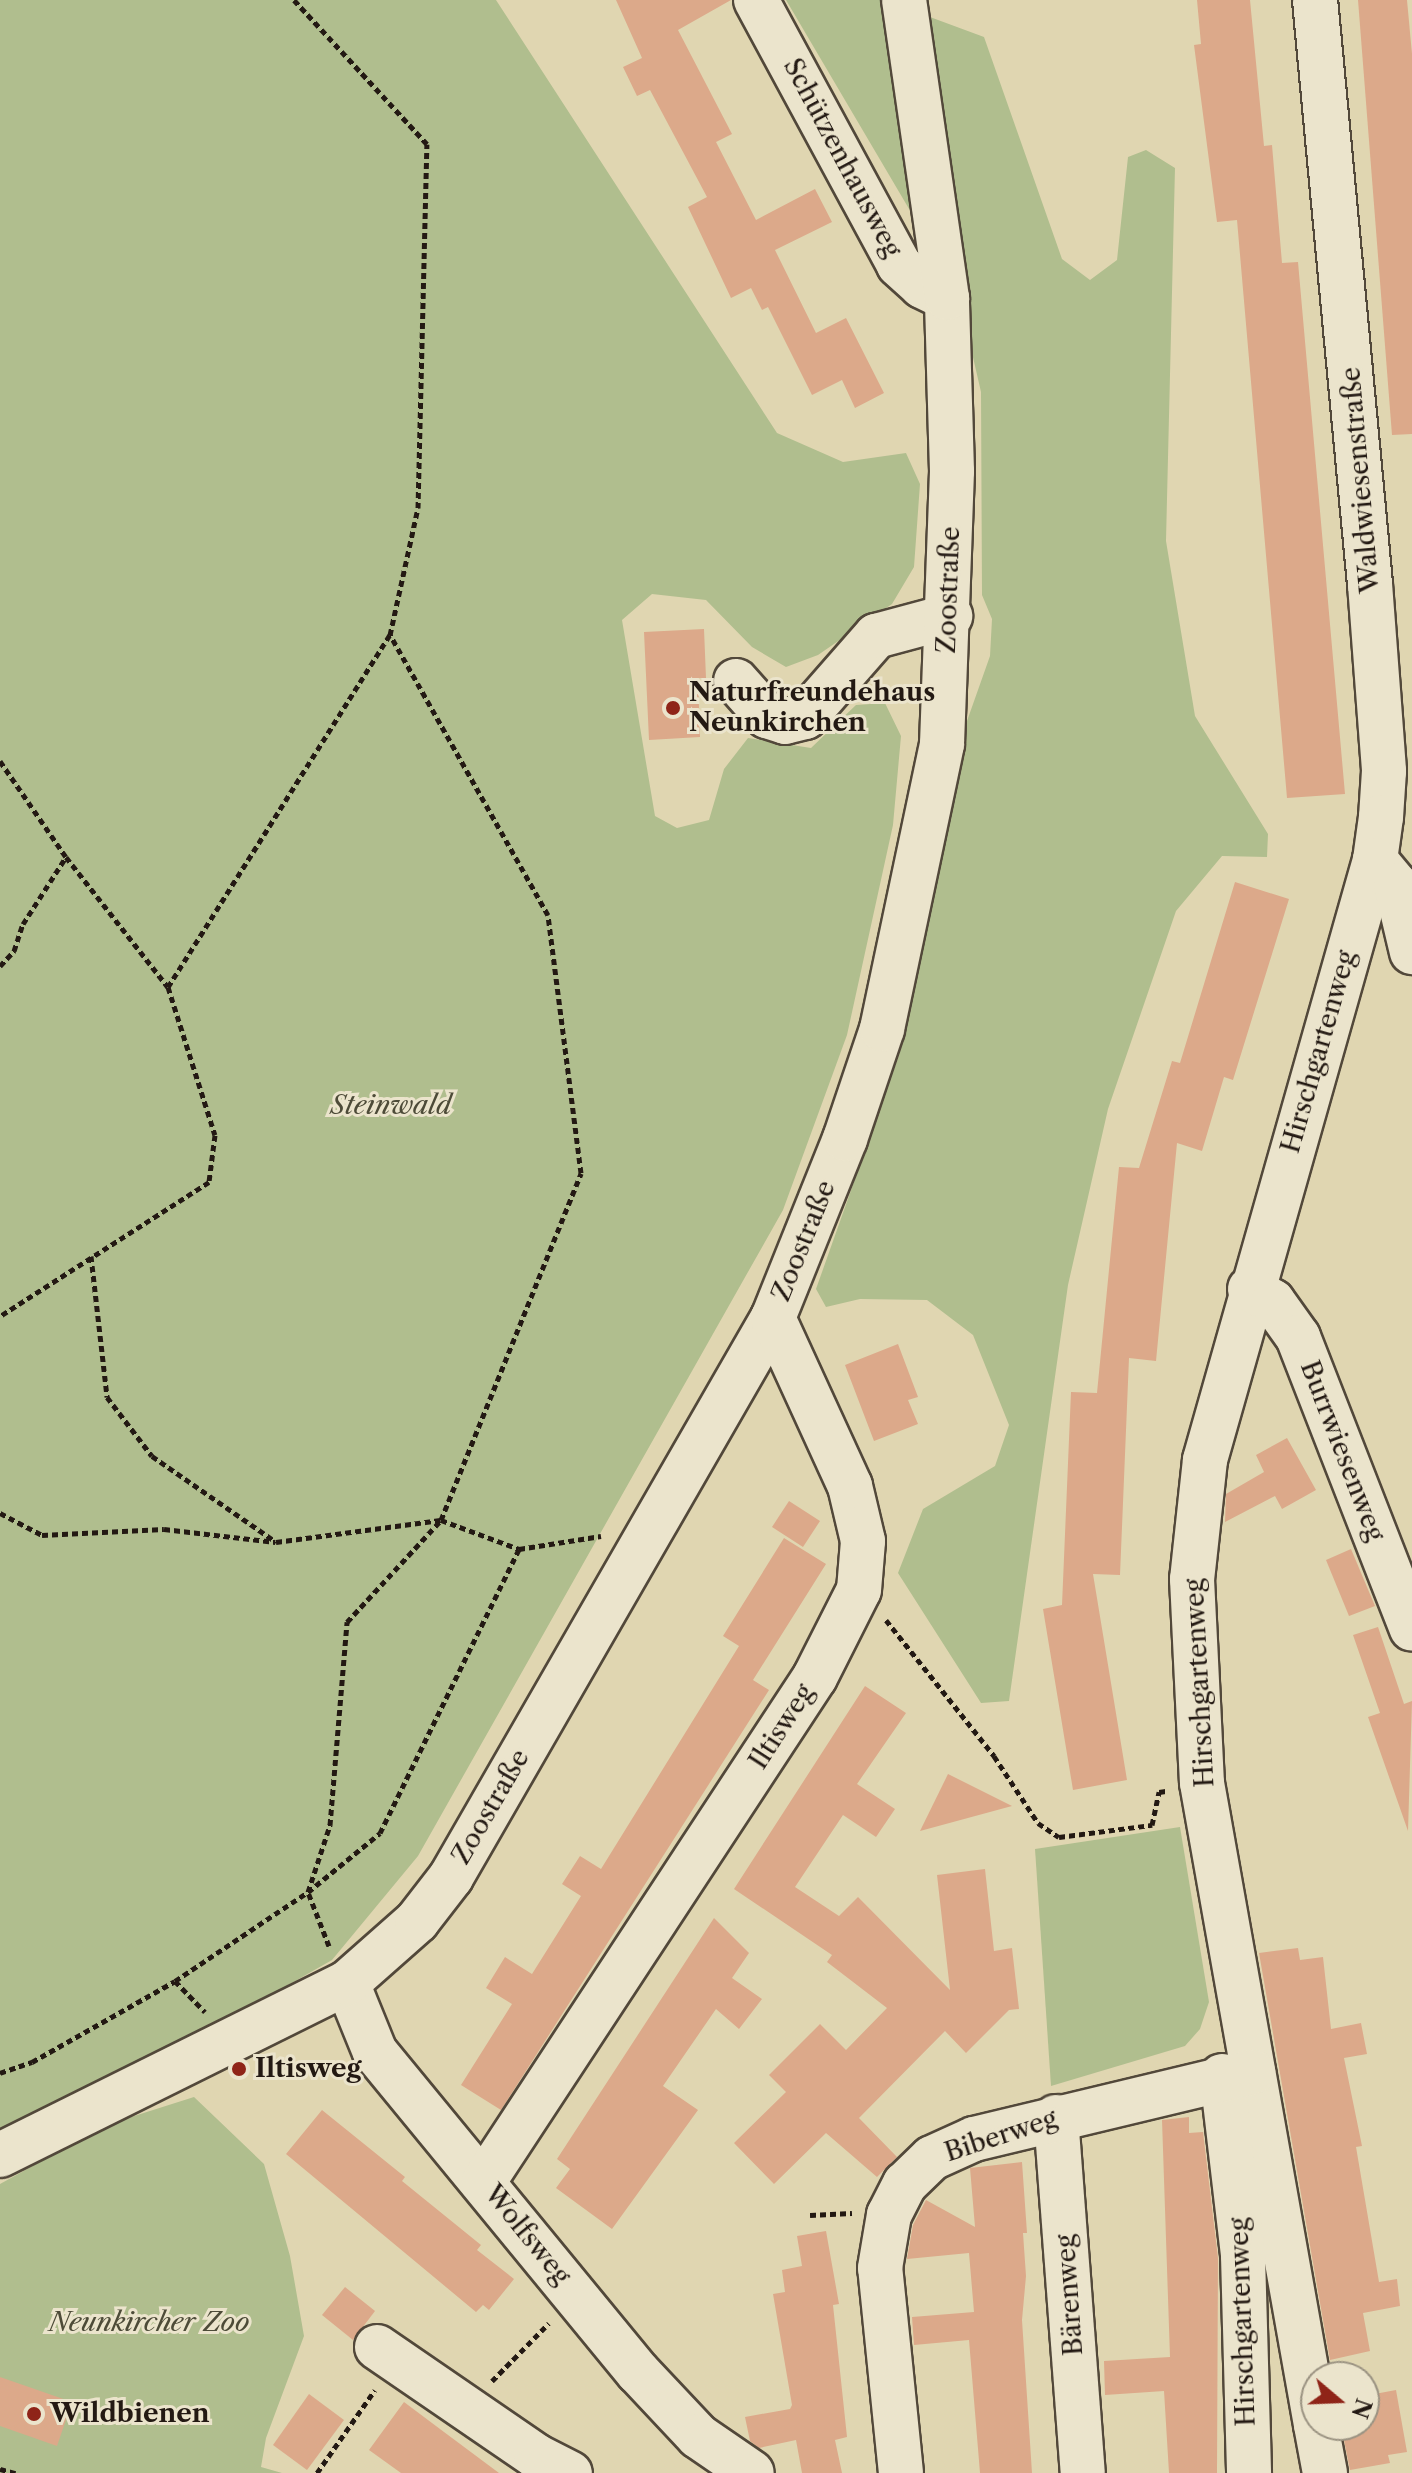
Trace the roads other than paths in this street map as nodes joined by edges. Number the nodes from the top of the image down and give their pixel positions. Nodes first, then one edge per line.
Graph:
1 (756, 0) edge
2 (904, 0) edge
3 (1315, 0) edge
4 (947, 298) junction
5 (950, 616) junction
6 (736, 681) dead end
7 (1375, 860) junction
8 (1412, 952) edge
9 (1250, 1289) junction
10 (773, 1318) junction
11 (1412, 1629) edge
12 (347, 1983) junction
13 (1237, 2074) junction
14 (1056, 2117) junction
15 (0, 2155) edge
16 (484, 2181) junction
17 (387, 2354) road end
18 (1302, 2361) edge
19 (1319, 2441) edge
20 (739, 2471) edge
21 (570, 2473) edge
22 (901, 2473) edge
23 (1083, 2473) edge
24 (1249, 2473) edge
25 (1325, 2473) edge

1 - 4 street, Schützenhausweg
2 - 4 street, Zoostraße
3 - 7 street, Waldwiesenstraße
4 - 5 street, Zoostraße
5 - 6 street
5 - 10 street, Zoostraße
7 - 8 street
7 - 9 street, Hirschgartenweg
9 - 11 street, Burrwiesenweg
9 - 13 street, Hirschgartenweg
10 - 12 street, Zoostraße
10 - 16 street, Iltisweg
12 - 15 street, Zoostraße
12 - 16 street, Wolfsweg
13 - 14 street, Biberweg
13 - 18 street, Hirschgartenweg
13 - 24 street, Hirschgartenweg
14 - 22 street, Biberweg
14 - 23 street, Bärenweg
16 - 20 street, Wolfsweg
17 - 21 street
19 - 25 street, Hirschgartenweg

